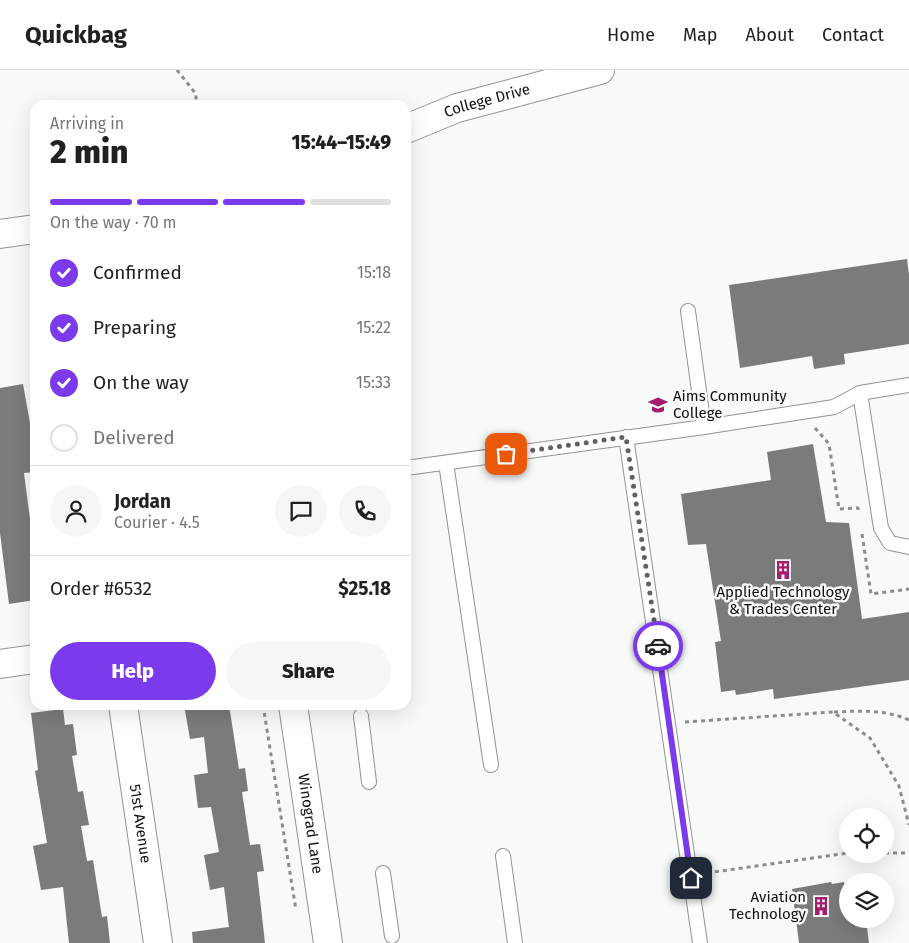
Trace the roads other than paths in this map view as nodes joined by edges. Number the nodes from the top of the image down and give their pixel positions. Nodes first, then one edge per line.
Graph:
1 (600, 70) edge
2 (411, 127) edge
3 (30, 230) edge
4 (0, 234) edge
5 (688, 311) dead end
6 (909, 385) edge
7 (860, 393) junction
8 (704, 427) junction
9 (626, 437) junction
10 (446, 463) junction
11 (411, 467) edge
12 (909, 547) edge
13 (30, 660) edge
14 (0, 664) edge
15 (124, 710) edge
16 (295, 710) edge
17 (361, 716) dead end
18 (491, 764) dead end
19 (369, 782) dead end
20 (504, 856) dead end
21 (383, 873) dead end
22 (392, 936) dead end
23 (158, 943) edge
24 (328, 943) edge
25 (515, 943) edge
26 (700, 943) edge

1 - 2 street, College Drive
3 - 4 street
5 - 8 lane
6 - 7 lane
7 - 8 lane
7 - 12 lane
8 - 9 lane
9 - 10 lane
9 - 26 lane
10 - 11 lane
10 - 18 lane
13 - 14 street
15 - 23 street, 51st Avenue
16 - 24 street, Winograd Lane
17 - 19 lane
20 - 25 lane
21 - 22 lane

